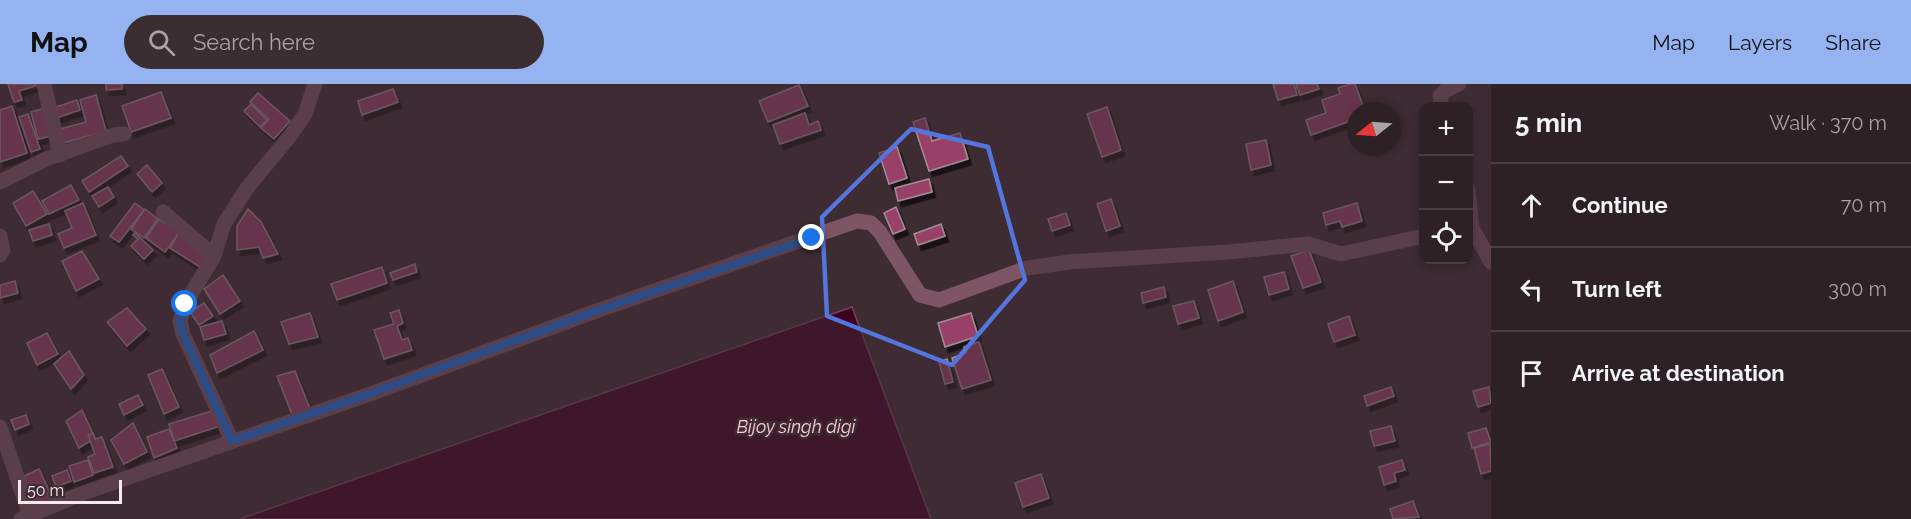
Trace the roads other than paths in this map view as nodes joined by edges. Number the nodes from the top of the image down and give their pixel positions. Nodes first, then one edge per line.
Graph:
1 (44, 84) edge
2 (1459, 84) edge
3 (310, 86) edge
4 (1441, 102) edge
5 (124, 134) dead end
6 (60, 155) junction
7 (0, 182) edge
8 (163, 212) dead end
9 (1473, 233) edge
10 (0, 236) edge
11 (1419, 237) edge
12 (0, 255) edge
13 (214, 256) junction
14 (1491, 262) edge
15 (0, 427) edge
16 (232, 441) junction
17 (26, 517) edge

1 - 6 street
2 - 4 street
3 - 13 street
5 - 6 street
6 - 7 street
8 - 13 street
9 - 14 street
10 - 12 street
11 - 16 street
13 - 16 street
15 - 17 street
16 - 17 street

